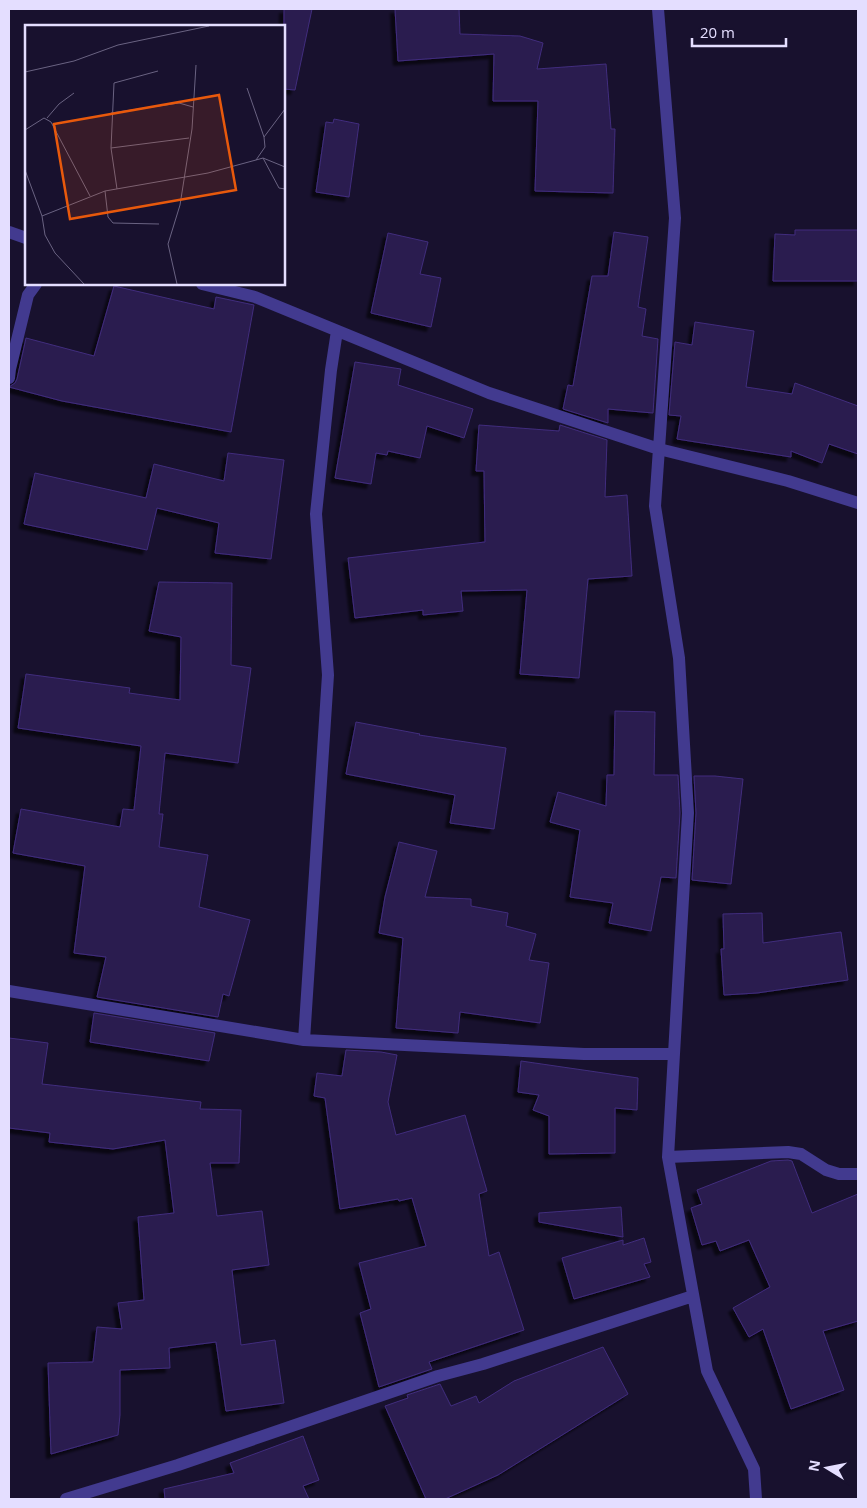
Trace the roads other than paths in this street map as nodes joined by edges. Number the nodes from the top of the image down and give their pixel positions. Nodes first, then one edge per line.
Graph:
1 (658, 9) edge
2 (9, 232) edge
3 (25, 238) edge
4 (35, 285) edge
5 (206, 285) edge
6 (337, 331) junction
7 (9, 378) edge
8 (659, 449) junction
9 (858, 502) edge
10 (9, 991) edge
11 (304, 1040) junction
12 (674, 1054) junction
13 (668, 1157) junction
14 (858, 1174) edge
15 (693, 1296) junction
16 (66, 1499) edge
17 (756, 1499) edge

1 - 8 street
2 - 3 street
4 - 7 street
5 - 6 street
6 - 8 street
6 - 11 street
8 - 9 street
8 - 12 street
10 - 11 street
11 - 12 street
12 - 13 street
13 - 14 street
13 - 15 street
15 - 16 street
15 - 17 street

